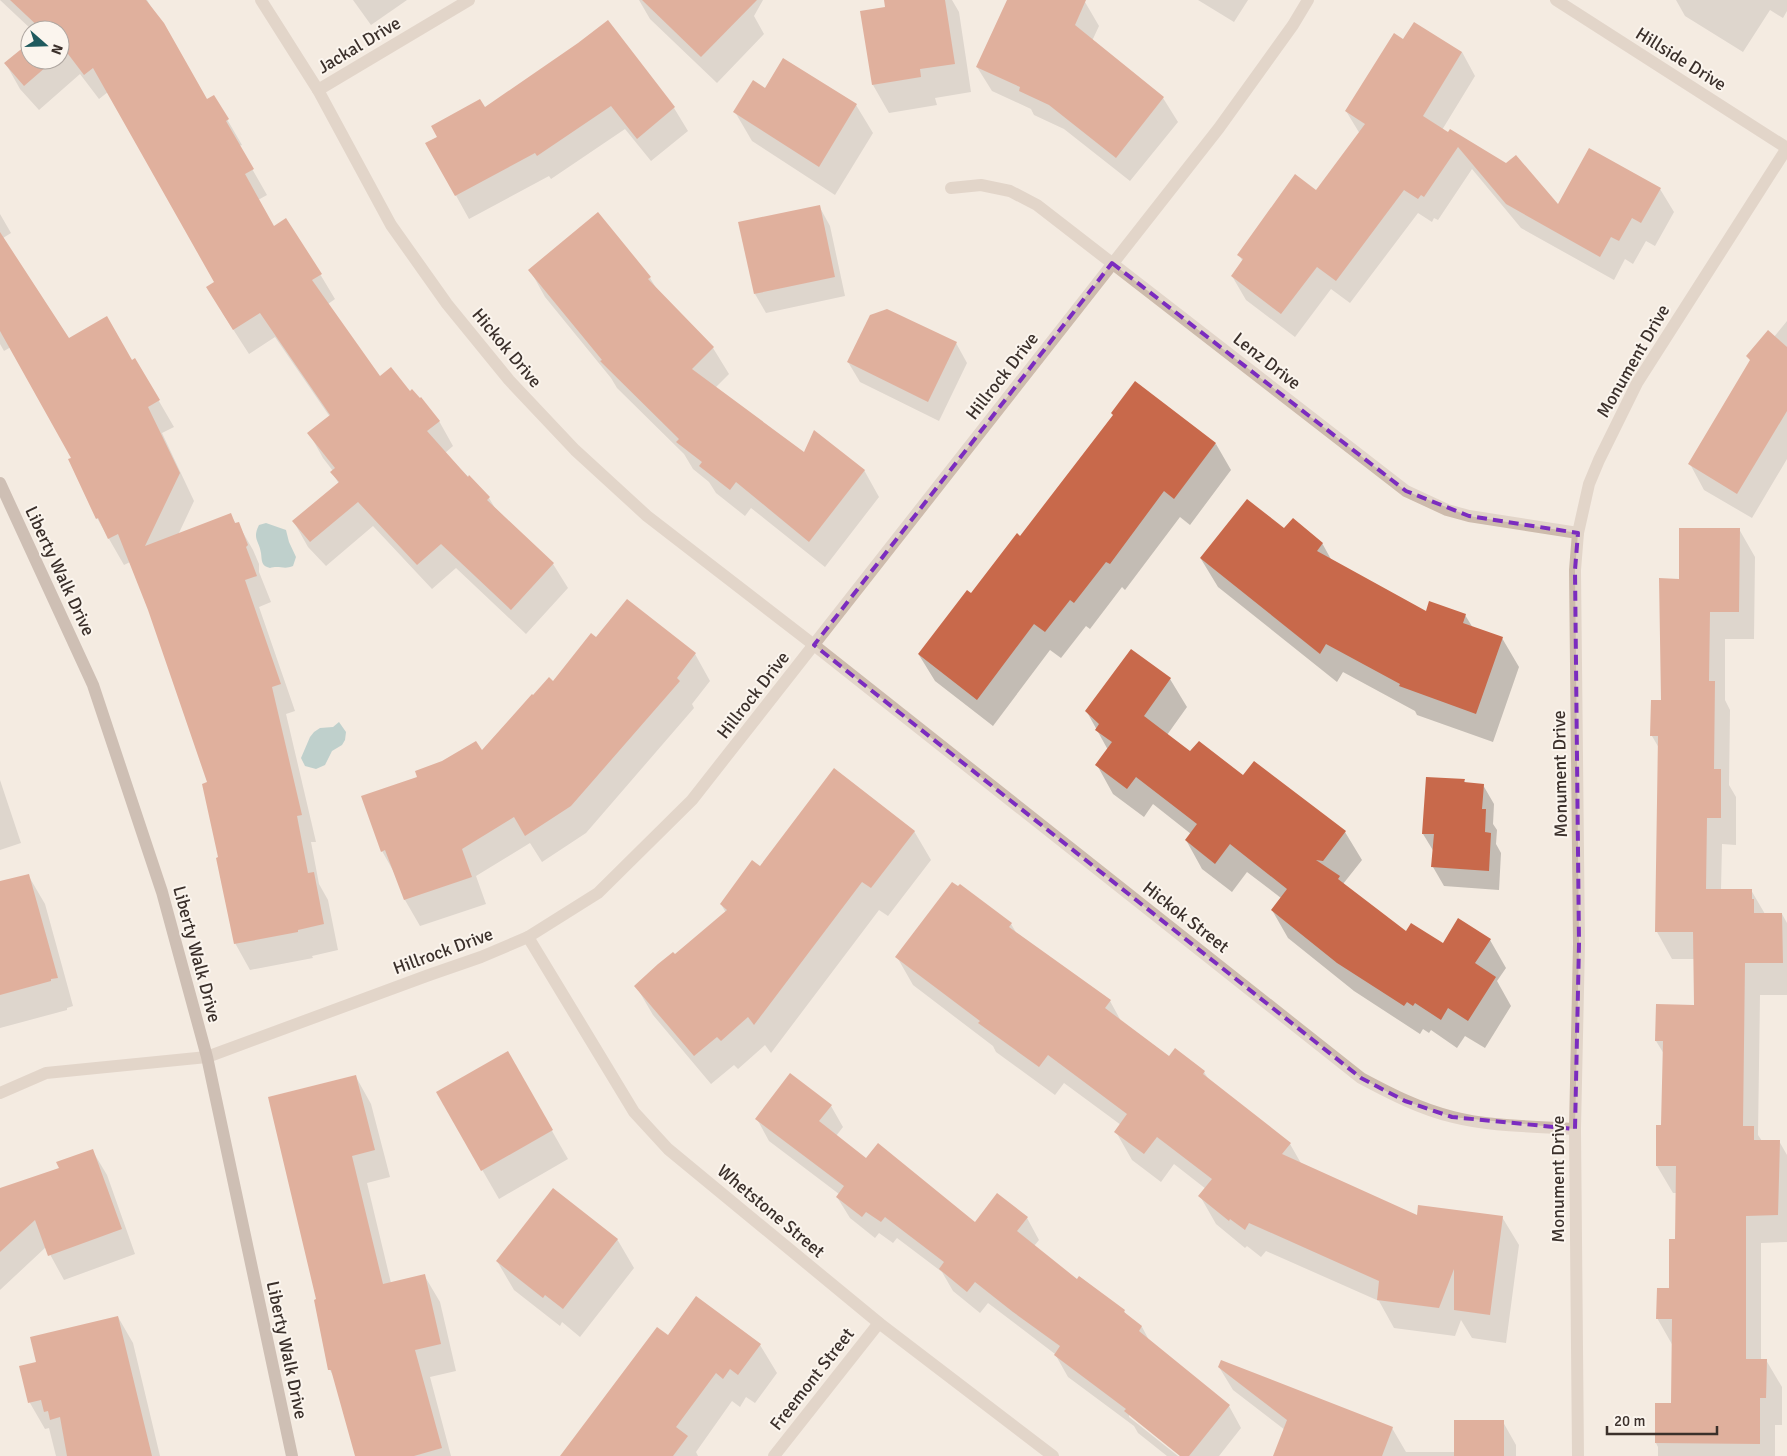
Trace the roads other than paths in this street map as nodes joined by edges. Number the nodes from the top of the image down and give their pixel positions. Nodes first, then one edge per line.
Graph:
1 (261, 0) edge
2 (470, 0) edge
3 (1308, 0) edge
4 (1556, 0) edge
5 (318, 90) junction
6 (1787, 148) edge
7 (951, 188) dead end
8 (1112, 262) junction
9 (0, 483) edge
10 (1578, 532) junction
11 (814, 645) junction
12 (528, 937) junction
13 (207, 1057) junction
14 (0, 1093) edge
15 (1575, 1130) junction
16 (879, 1323) junction
17 (292, 1456) edge
18 (774, 1456) edge
19 (1053, 1456) edge
20 (1578, 1456) edge

1 - 5 street, Hickok Drive
2 - 5 street, Jackal Drive
3 - 8 street, Hillrock Drive
4 - 6 street, Hillside Drive
5 - 11 street, Hickok Drive
6 - 10 street, Monument Drive
7 - 8 street, Lenz Drive
8 - 10 street, Lenz Drive
8 - 11 street, Hillrock Drive
9 - 13 street, Liberty Walk Drive
10 - 15 street, Monument Drive
11 - 12 street, Hillrock Drive
11 - 15 street, Hickok Street
12 - 13 street, Hillrock Drive
12 - 16 street, Whetstone Street
13 - 14 street, Hillrock Drive
13 - 17 street, Liberty Walk Drive
15 - 20 street, Monument Drive
16 - 18 street, Freemont Street
16 - 19 street, Whetstone Street

